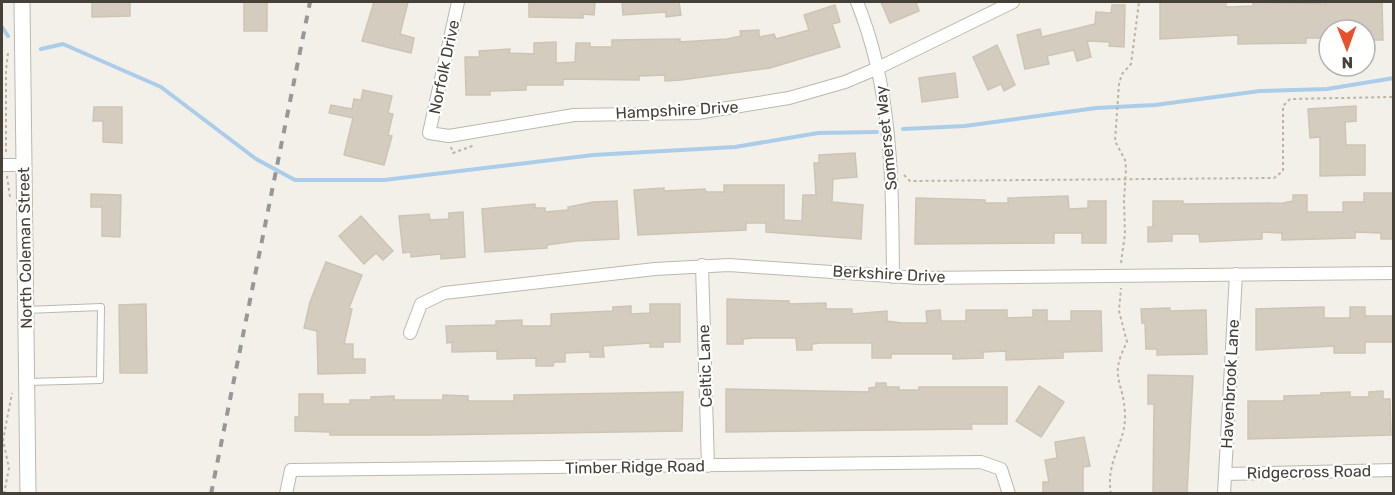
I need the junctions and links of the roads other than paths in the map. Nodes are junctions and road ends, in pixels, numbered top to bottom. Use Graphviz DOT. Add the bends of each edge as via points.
graph roads {
  1 [pos="22,2"];
  2 [pos="458,2"];
  3 [pos="857,2"];
  4 [pos="1013,2"];
  5 [pos="878,68"];
  6 [pos="429,133"];
  7 [pos="4,165"];
  8 [pos="23,165"];
  9 [pos="702,265"];
  10 [pos="1394,273"];
  11 [pos="1236,274"];
  12 [pos="893,278"];
  13 [pos="26,309"];
  14 [pos="410,333"];
  15 [pos="20,383"];
  16 [pos="708,466"];
  17 [pos="1394,470"];
  18 [pos="1225,474"];
  19 [pos="28,494"];
  20 [pos="286,494"];
  21 [pos="1009,494"];
  22 [pos="1224,494"];
  1 -- 8 [label="street, North Coleman Street"];
  2 -- 6 [label="street, Norfolk Drive"];
  3 -- 5 [label="street, Somerset Way"];
  4 -- 5 [label="street, Hampshire Drive"];
  5 -- 6 [label="street, Hampshire Drive" via="819,90 728,110 574,116 448,136"];
  5 -- 12 [label="street, Somerset Way" via="892,166"];
  7 -- 8 [label="street"];
  8 -- 13 [label="street, North Coleman Street"];
  9 -- 12 [label="street, Berkshire Drive" via="782,267"];
  9 -- 14 [label="street, Berkshire Drive" via="444,293 421,304"];
  9 -- 16 [label="street, Celtic Lane"];
  10 -- 11 [label="street, Berkshire Drive"];
  11 -- 12 [label="street, Berkshire Drive"];
  11 -- 18 [label="street, Havenbrook Lane"];
  13 -- 15 [label="street, North Coleman Street"];
  13 -- 15 [label="lane" via="101,307 100,380"];
  15 -- 19 [label="street, North Coleman Street"];
  16 -- 20 [label="street, Timber Ridge Road" via="291,470"];
  16 -- 21 [label="street, Timber Ridge Road" via="981,462 1001,469"];
  17 -- 18 [label="street, Ridgecross Road"];
  18 -- 22 [label="street, Havenbrook Lane"];
}
